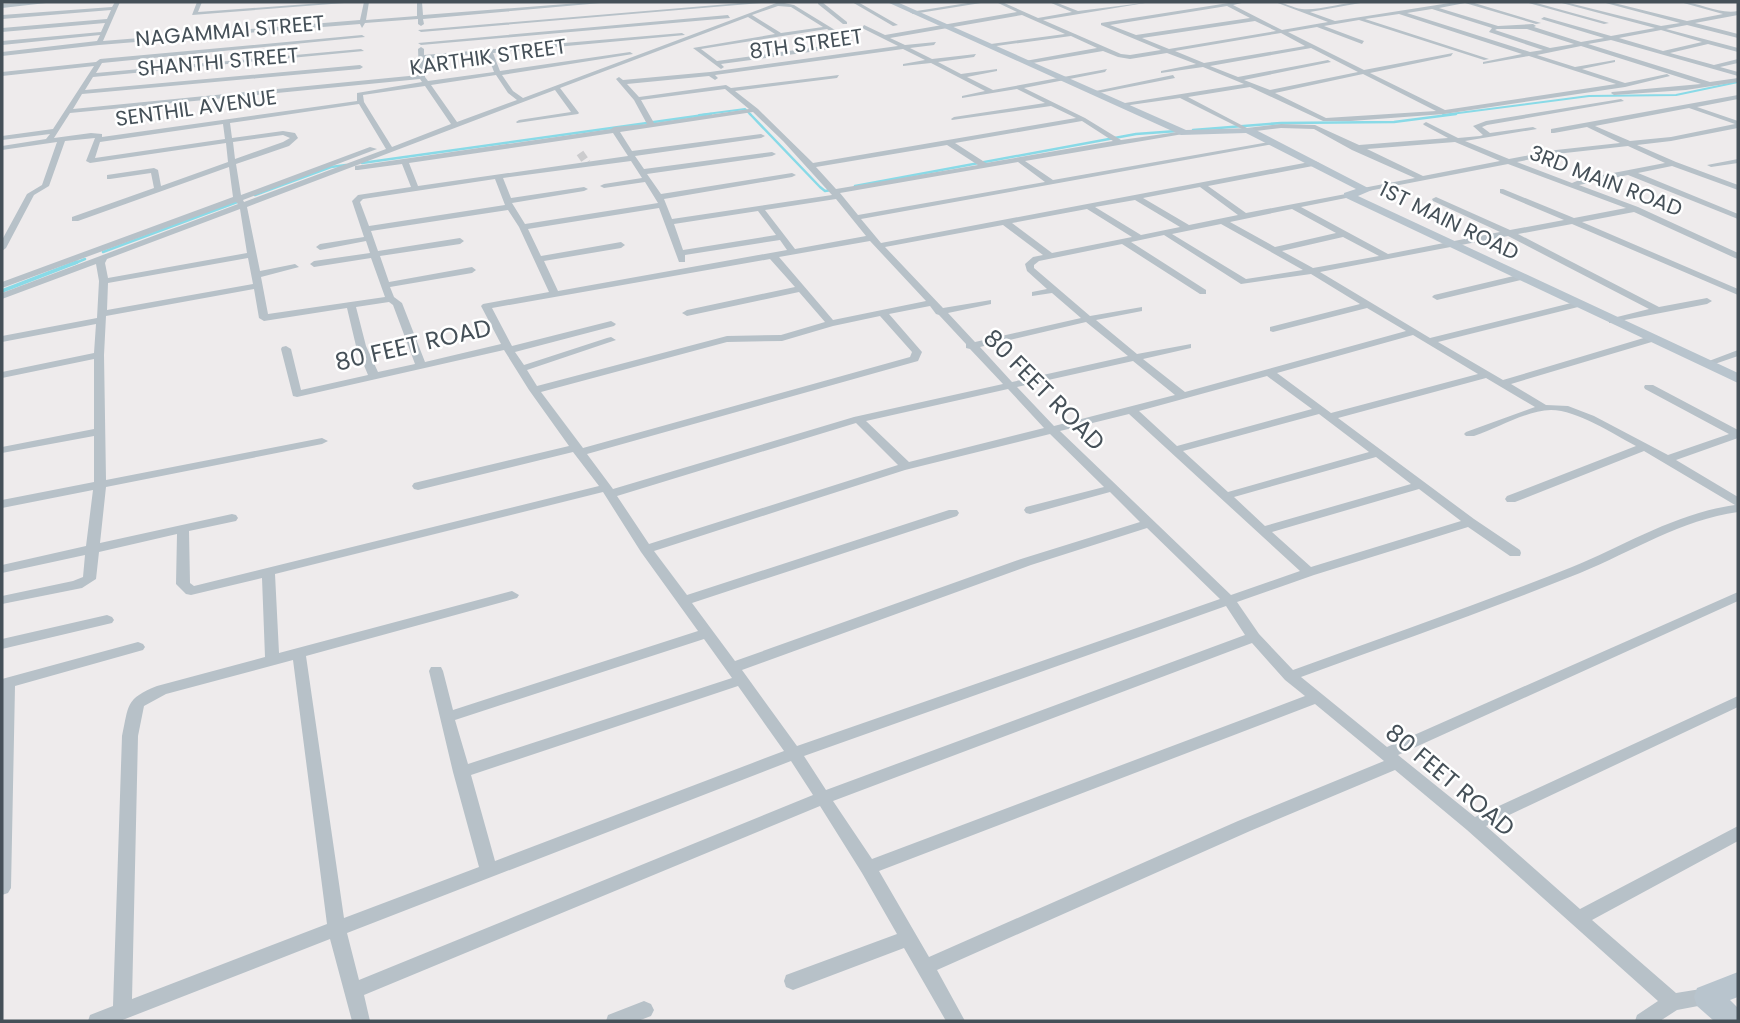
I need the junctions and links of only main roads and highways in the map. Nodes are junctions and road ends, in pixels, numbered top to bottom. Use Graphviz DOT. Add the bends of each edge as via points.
graph roads {
  1 [pos="891,2"];
  2 [pos="1738,379"];
  3 [pos="1738,984"];
  4 [pos="1733,1021"];
  1 -- 2 [label="main road, 1ST MAIN ROAD" via="1182,131 1243,127 1366,190 1348,195"];
  3 -- 4 [label="main road" via="1707,997"];
}
